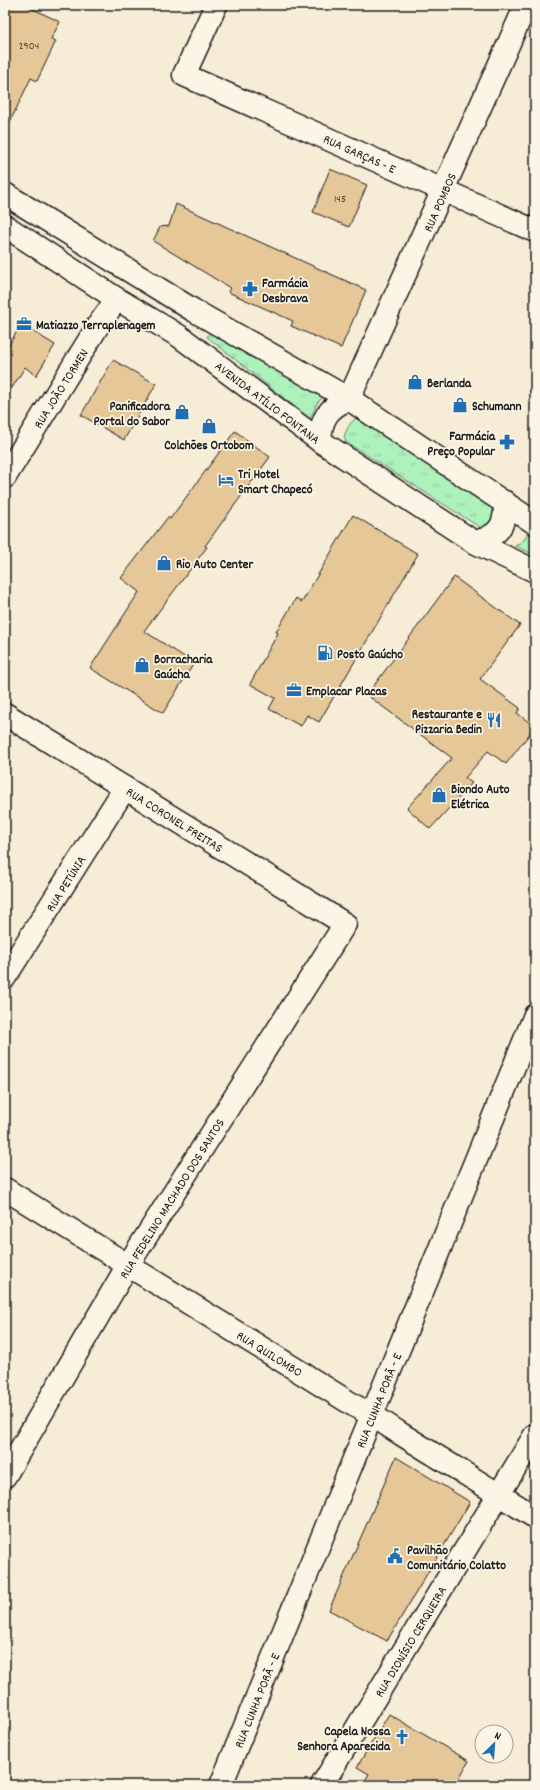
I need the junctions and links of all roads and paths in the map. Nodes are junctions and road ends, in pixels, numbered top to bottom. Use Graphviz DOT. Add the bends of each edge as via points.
graph roads {
  1 [pos="216,5"];
  2 [pos="526,5"];
  3 [pos="444,190"];
  4 [pos="5,194"];
  5 [pos="5,226"];
  6 [pos="535,230"];
  7 [pos="117,299"];
  8 [pos="349,399"];
  9 [pos="320,441"];
  10 [pos="5,477"];
  11 [pos="505,502"];
  12 [pos="535,523"];
  13 [pos="474,542"];
  14 [pos="535,571"];
  15 [pos="5,714"];
  16 [pos="125,788"];
  17 [pos="345,924"];
  18 [pos="5,977"];
  19 [pos="533,1027"];
  20 [pos="5,1189"];
  21 [pos="128,1265"];
  22 [pos="372,1414"];
  23 [pos="535,1435"];
  24 [pos="8,1467"];
  25 [pos="499,1494"];
  26 [pos="535,1517"];
  27 [pos="221,1785"];
  28 [pos="322,1785"];
  1 -- 3 [label="street, RUA GARÇAS - E" via="184,75"];
  2 -- 3 [label="street, RUA POMBOS"];
  3 -- 6 [label="street, RUA GARÇAS - E"];
  3 -- 8 [label="street, RUA POMBOS"];
  4 -- 8 [label="street" via="193,310"];
  5 -- 7 [label="street, AVENIDA ATÍLIO FONTANA"];
  7 -- 9 [label="street, AVENIDA ATÍLIO FONTANA" via="179,336"];
  7 -- 10 [label="street, RUA JOÃO TORMEN"];
  8 -- 9 [label="street" via="336,405 326,415 321,427"];
  8 -- 11 [label="street"];
  9 -- 13 [label="street, AVENIDA ATÍLIO FONTANA"];
  11 -- 12 [label="street"];
  11 -- 13 [label="street" via="506,516 500,529 488,539"];
  13 -- 14 [label="street, AVENIDA ATÍLIO FONTANA"];
  15 -- 16 [label="street, RUA CORONEL FREITAS"];
  16 -- 17 [label="street, RUA CORONEL FREITAS"];
  16 -- 18 [label="street, RUA PETÚNIA"];
  17 -- 21 [label="street, RUA FEDELINO MACHADO DOS SANTOS"];
  19 -- 22 [label="street, RUA CUNHA PORÃ - E"];
  20 -- 21 [label="street, RUA QUILOMBO"];
  21 -- 22 [label="street, RUA QUILOMBO" via="355,1406"];
  21 -- 24 [label="street, RUA FEDELINO MACHADO DOS SANTOS"];
  22 -- 25 [label="street, RUA QUILOMBO"];
  22 -- 27 [label="street, RUA CUNHA PORÃ - E"];
  23 -- 25 [label="street, RUA DIONÍSIO CERQUEIRA"];
  25 -- 26 [label="street, RUA QUILOMBO"];
  25 -- 28 [label="street, RUA DIONÍSIO CERQUEIRA"];
}
